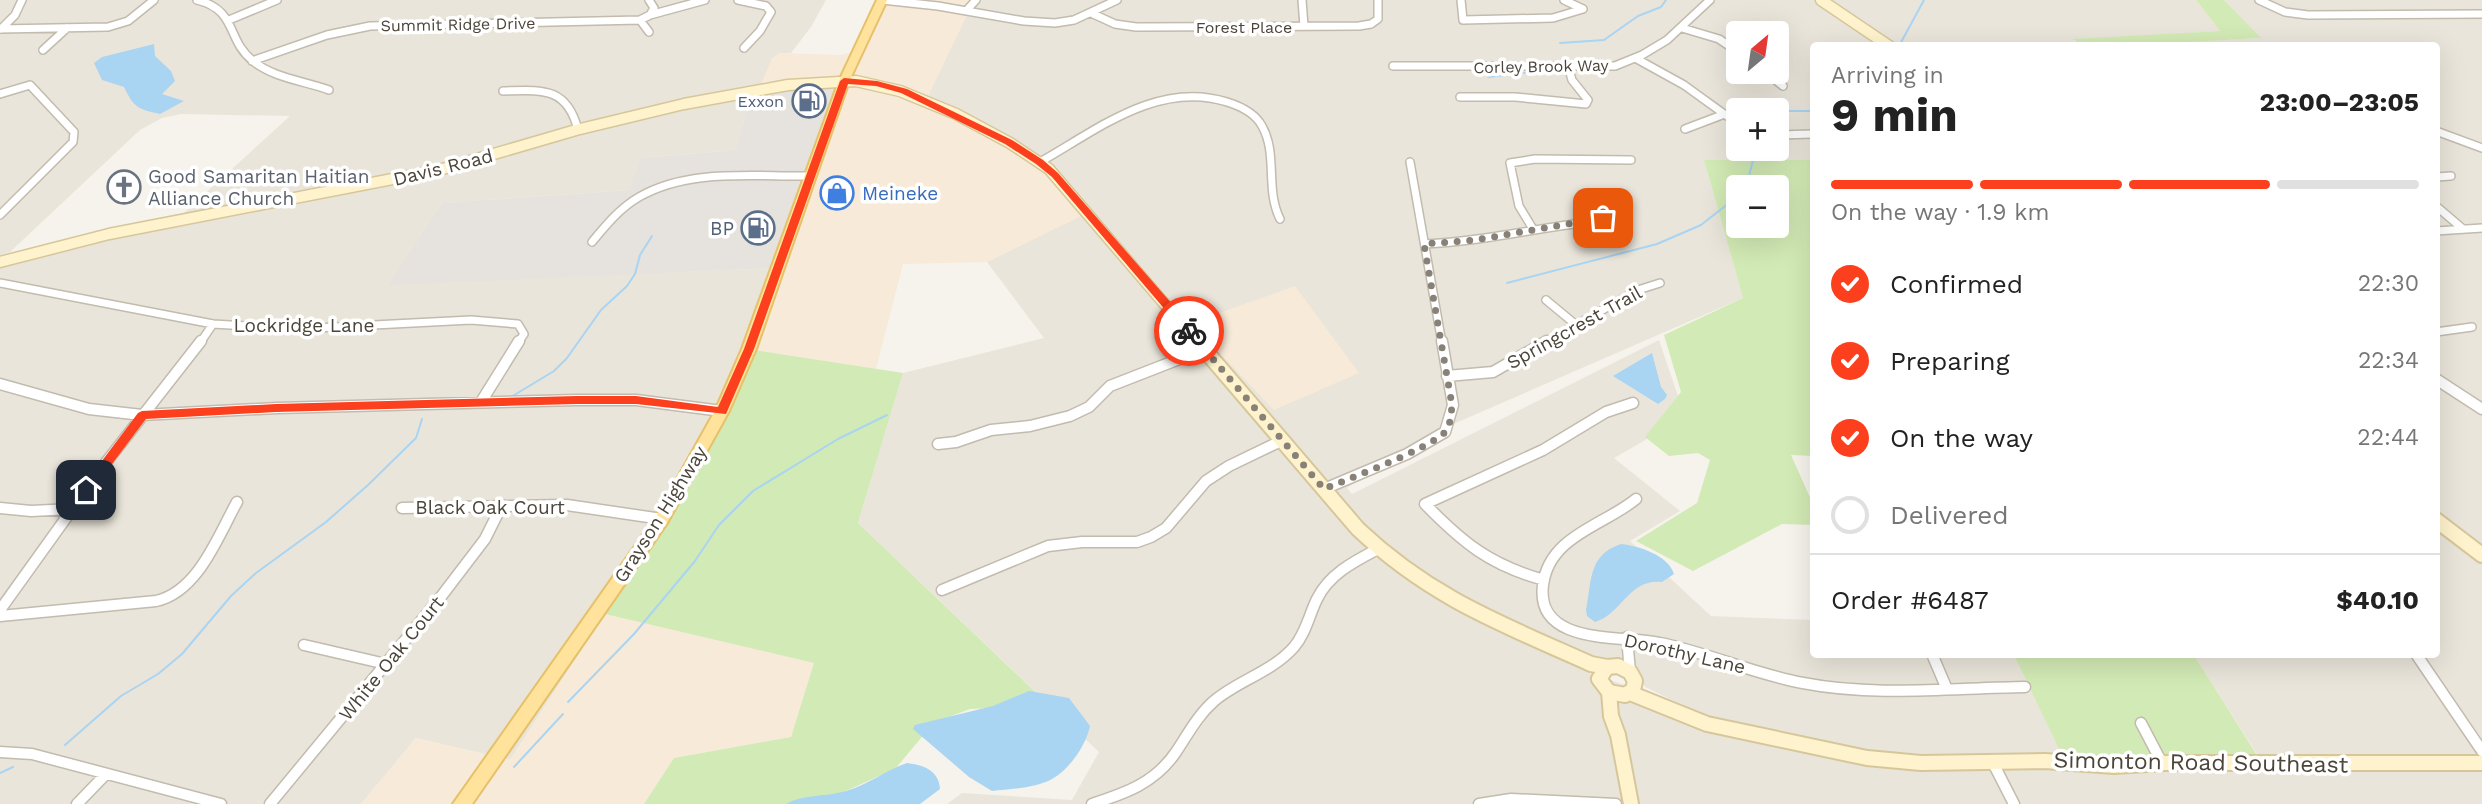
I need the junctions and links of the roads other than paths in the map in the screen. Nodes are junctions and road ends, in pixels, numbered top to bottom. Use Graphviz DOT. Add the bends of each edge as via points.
graph roads {
  1 [pos="22,0"];
  2 [pos="154,0"];
  3 [pos="162,0"];
  4 [pos="197,0"];
  5 [pos="277,0"];
  6 [pos="649,0"];
  7 [pos="705,0"];
  8 [pos="738,0"];
  9 [pos="882,0"];
  10 [pos="966,0"];
  11 [pos="976,0"];
  12 [pos="1117,0"];
  13 [pos="1303,0"];
  14 [pos="1378,0"];
  15 [pos="1461,0"];
  16 [pos="1564,0"];
  17 [pos="1710,0"];
  18 [pos="1821,0"];
  19 [pos="2259,0"];
  20 [pos="957,9"];
  21 [pos="966,11"];
  22 [pos="1091,13"];
  23 [pos="2482,14"];
  24 [pos="650,15"];
  25 [pos="229,20"];
  26 [pos="640,20"];
  27 [pos="1304,26"];
  28 [pos="66,28"];
  29 [pos="1682,28"];
  30 [pos="0,29"];
  31 [pos="649,32"];
  32 [pos="1883,42"];
  33 [pos="1726,43"];
  34 [pos="744,48"];
  35 [pos="43,50"];
  36 [pos="1637,59"];
  37 [pos="252,61"];
  38 [pos="1393,66"];
  39 [pos="1568,66"];
  40 [pos="844,81"];
  41 [pos="1780,84"];
  42 [pos="1783,86"];
  43 [pos="329,90"];
  44 [pos="503,91"];
  45 [pos="0,94"];
  46 [pos="1460,97"];
  47 [pos="1722,115"];
  48 [pos="1726,117"];
  49 [pos="1685,129"];
  50 [pos="578,130"];
  51 [pos="2440,132"];
  52 [pos="1810,134"];
  53 [pos="1789,135"];
  54 [pos="2482,148"];
  55 [pos="1631,160"];
  56 [pos="1040,162"];
  57 [pos="1410,162"];
  58 [pos="808,176"];
  59 [pos="2451,176"];
  60 [pos="2440,177"];
  61 [pos="2440,209"];
  62 [pos="0,215"];
  63 [pos="1628,218"];
  64 [pos="1280,219"];
  65 [pos="2482,228"];
  66 [pos="1533,229"];
  67 [pos="2463,229"];
  68 [pos="2440,231"];
  69 [pos="592,242"];
  70 [pos="1424,244"];
  71 [pos="0,262"];
  72 [pos="0,283"];
  73 [pos="1660,284"];
  74 [pos="1546,300"];
  75 [pos="213,324"];
  76 [pos="1575,324"];
  77 [pos="2472,327"];
  78 [pos="2440,331"];
  79 [pos="1205,349"];
  80 [pos="1447,376"];
  81 [pos="2440,382"];
  82 [pos="0,384"];
  83 [pos="481,402"];
  84 [pos="1633,403"];
  85 [pos="2482,409"];
  86 [pos="722,411"];
  87 [pos="142,415"];
  88 [pos="1283,440"];
  89 [pos="938,444"];
  90 [pos="1324,489"];
  91 [pos="1636,499"];
  92 [pos="237,502"];
  93 [pos="502,505"];
  94 [pos="0,508"];
  95 [pos="402,508"];
  96 [pos="72,509"];
  97 [pos="662,519"];
  98 [pos="2440,523"];
  99 [pos="1378,549"];
  100 [pos="2482,555"];
  101 [pos="1544,580"];
  102 [pos="942,590"];
  103 [pos="0,610"];
  104 [pos="0,616"];
  105 [pos="1511,630"];
  106 [pos="1627,637"];
  107 [pos="304,645"];
  108 [pos="1626,651"];
  109 [pos="1934,658"];
  110 [pos="2419,658"];
  111 [pos="386,664"];
  112 [pos="1607,676"];
  113 [pos="1630,686"];
  114 [pos="2025,687"];
  115 [pos="1946,688"];
  116 [pos="2141,723"];
  117 [pos="1618,735"];
  118 [pos="2482,751"];
  119 [pos="0,752"];
  120 [pos="1993,763"];
  121 [pos="2482,763"];
  122 [pos="2162,764"];
  123 [pos="106,774"];
  124 [pos="77,804"];
  125 [pos="221,804"];
  126 [pos="270,804"];
  127 [pos="462,804"];
  128 [pos="1092,804"];
  129 [pos="1479,804"];
  130 [pos="1616,804"];
  131 [pos="1631,804"];
  132 [pos="2014,804"];
  1 -- 30 [label="street"];
  2 -- 3 [label="street"];
  2 -- 28 [label="street" via="108,27"];
  4 -- 25 [label="street" via="217,5"];
  5 -- 25 [label="street"];
  6 -- 24 [label="street" via="654,8"];
  7 -- 24 [label="street, Summit Ridge Drive"];
  8 -- 34 [label="street" via="766,6 771,12"];
  9 -- 20 [label="street"];
  9 -- 40 [label="main road, Grayson Highway"];
  10 -- 20 [label="street"];
  11 -- 21 [label="street"];
  12 -- 22 [label="street"];
  13 -- 27 [label="street"];
  14 -- 27 [label="street, Forest Place" via="1378,19 1371,24"];
  15 -- 16 [label="street" via="1463,20 1553,18 1583,9"];
  17 -- 29 [label="street, Corley Brook Way"];
  18 -- 32 [label="street"];
  19 -- 23 [label="street" via="2308,16"];
  20 -- 21 [label="street"];
  21 -- 22 [label="street" via="1055,23"];
  22 -- 27 [label="street, Forest Place" via="1136,27"];
  24 -- 26 [label="street, Summit Ridge Drive"];
  25 -- 37 [label="street"];
  26 -- 31 [label="street"];
  26 -- 37 [label="street, Summit Ridge Drive" via="370,26 327,34"];
  28 -- 30 [label="street"];
  28 -- 35 [label="street"];
  29 -- 33 [label="street"];
  29 -- 36 [label="street, Corley Brook Way"];
  36 -- 39 [label="street, Corley Brook Way" via="1615,66"];
  36 -- 47 [label="street" via="1684,85"];
  37 -- 43 [label="street"];
  38 -- 39 [label="street, Corley Brook Way"];
  39 -- 46 [label="street" via="1569,77 1584,92 1586,103"];
  40 -- 50 [label="street, Davis Road" via="758,89"];
  40 -- 56 [label="street, Davis Road" via="904,91"];
  40 -- 58 [label="main road, Grayson Highway"];
  41 -- 42 [label="street"];
  44 -- 50 [label="street" via="556,95 571,108"];
  45 -- 62 [label="street" via="30,85 74,132 67,149"];
  47 -- 48 [label="street"];
  47 -- 49 [label="street"];
  50 -- 71 [label="street, Davis Road" via="438,170 110,232"];
  51 -- 54 [label="street"];
  52 -- 53 [label="street"];
  55 -- 66 [label="street" via="1510,163 1519,206"];
  56 -- 64 [label="street" via="1143,105 1198,96 1228,102 1253,115 1263,127 1269,149 1271,206"];
  56 -- 79 [label="street, Davis Road"];
  57 -- 70 [label="street"];
  58 -- 69 [label="street" via="675,180 653,187 620,209"];
  58 -- 86 [label="main road, Grayson Highway" via="749,349"];
  59 -- 60 [label="street"];
  61 -- 67 [label="street"];
  63 -- 66 [label="street"];
  65 -- 67 [label="street"];
  66 -- 70 [label="street"];
  67 -- 68 [label="street"];
  70 -- 80 [label="street"];
  72 -- 75 [label="street, Lockridge Lane"];
  73 -- 76 [label="street, Springcrest Trail" via="1638,290"];
  74 -- 76 [label="street"];
  75 -- 83 [label="street, Lockridge Lane" via="296,329 471,320 518,324 524,334"];
  75 -- 87 [label="street" via="189,361"];
  76 -- 80 [label="street, Springcrest Trail" via="1493,372"];
  77 -- 78 [label="street"];
  79 -- 88 [label="street, Davis Road"];
  79 -- 89 [label="street" via="1110,386 1088,407 1070,416"];
  80 -- 90 [label="street" via="1452,405 1444,433"];
  81 -- 85 [label="street"];
  82 -- 87 [label="street" via="89,409"];
  83 -- 86 [label="street" via="636,400"];
  83 -- 87 [label="street"];
  84 -- 101 [label="street" via="1606,412 1513,465 1425,504 1474,552 1505,569"];
  86 -- 97 [label="main road, Grayson Highway"];
  87 -- 96 [label="street"];
  88 -- 90 [label="street, Davis Road"];
  88 -- 102 [label="street" via="1206,481 1166,528 1151,537 1137,542 1048,546"];
  90 -- 99 [label="street, Davis Road"];
  91 -- 101 [label="street" via="1625,510 1559,547"];
  92 -- 104 [label="street" via="199,565 172,597"];
  93 -- 95 [label="street, Black Oak Court"];
  93 -- 97 [label="street, Black Oak Court" via="567,505"];
  93 -- 111 [label="street, White Oak Court" via="485,539"];
  94 -- 96 [label="street"];
  96 -- 103 [label="street"];
  97 -- 127 [label="main road, Grayson Highway"];
  98 -- 100 [label="street"];
  99 -- 105 [label="street, Davis Road" via="1447,599"];
  99 -- 128 [label="street" via="1336,574 1319,596 1295,647 1211,703 1163,770 1134,789"];
  101 -- 106 [label="street, Dorothy Lane" via="1545,606 1562,625 1581,635"];
  105 -- 112 [label="street"];
  106 -- 108 [label="street"];
  106 -- 115 [label="street, Dorothy Lane" via="1826,687"];
  107 -- 111 [label="street"];
  108 -- 112 [label="street"];
  108 -- 113 [label="street"];
  109 -- 115 [label="street"];
  110 -- 118 [label="street"];
  111 -- 126 [label="street, White Oak Court"];
  112 -- 113 [label="street"];
  112 -- 113 [label="street"];
  112 -- 117 [label="street"];
  113 -- 117 [label="street" via="1620,702"];
  113 -- 120 [label="street, Simonton Road Southeast" via="1688,718 1867,758 1921,764"];
  114 -- 115 [label="street, Dorothy Lane"];
  116 -- 122 [label="street"];
  117 -- 131 [label="street"];
  119 -- 123 [label="street" via="32,754"];
  120 -- 122 [label="street, Simonton Road Southeast"];
  120 -- 132 [label="street"];
  121 -- 122 [label="street, Simonton Road Southeast"];
  123 -- 124 [label="street"];
  123 -- 125 [label="street"];
  129 -- 130 [label="street" via="1511,799"];
}
